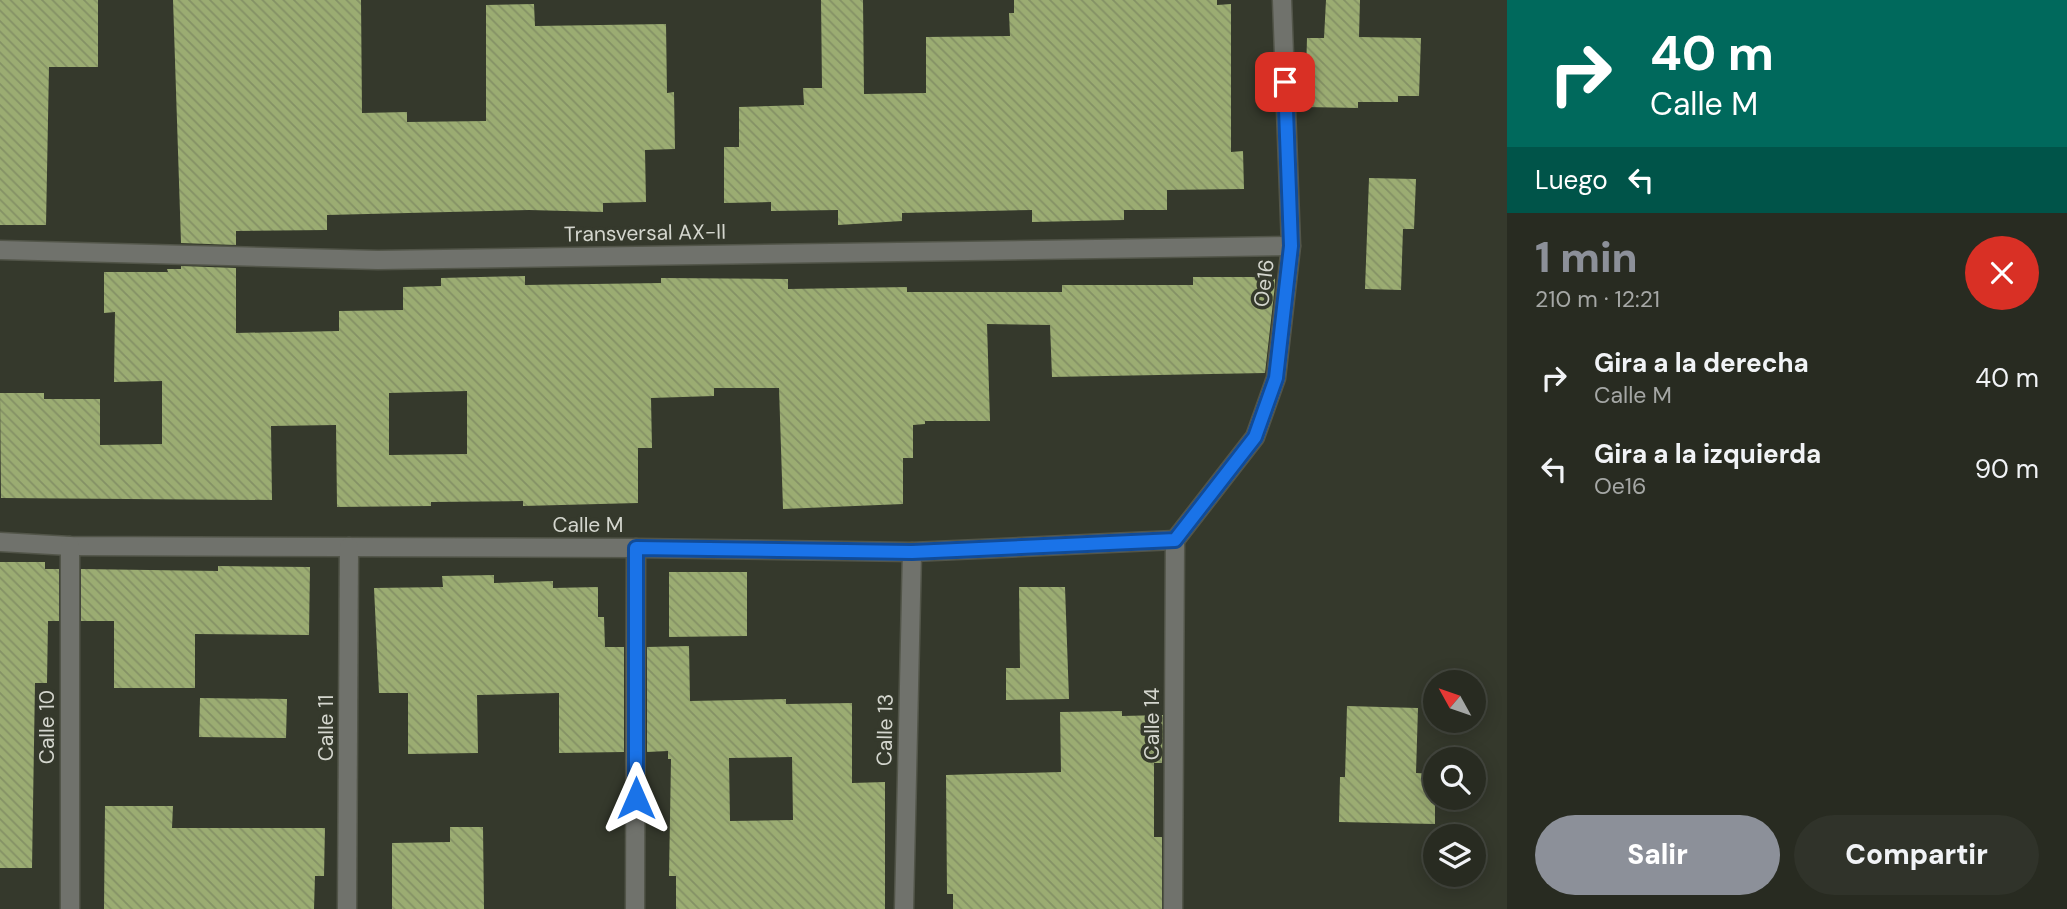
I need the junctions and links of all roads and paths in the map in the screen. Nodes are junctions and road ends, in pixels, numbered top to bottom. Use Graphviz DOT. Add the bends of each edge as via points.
graph roads {
  1 [pos="1282,0"];
  2 [pos="1291,246"];
  3 [pos="0,250"];
  4 [pos="1175,540"];
  5 [pos="0,542"];
  6 [pos="70,546"];
  7 [pos="349,547"];
  8 [pos="636,548"];
  9 [pos="912,552"];
  10 [pos="70,909"];
  11 [pos="347,909"];
  12 [pos="635,909"];
  13 [pos="904,909"];
  14 [pos="1173,909"];
  1 -- 2 [label="street, Oe16"];
  2 -- 3 [label="street, Transversal AX-II" via="378,260"];
  2 -- 4 [label="street, Oe16" via="1276,378 1255,437"];
  4 -- 9 [label="street, Calle M"];
  4 -- 14 [label="street, Calle 14"];
  5 -- 6 [label="street, Calle M"];
  6 -- 7 [label="street, Calle M"];
  6 -- 10 [label="street, Calle 10"];
  7 -- 8 [label="street, Calle M"];
  7 -- 11 [label="street, Calle 11"];
  8 -- 9 [label="street, Calle M"];
  8 -- 12 [label="street"];
  9 -- 13 [label="street, Calle 13"];
}
